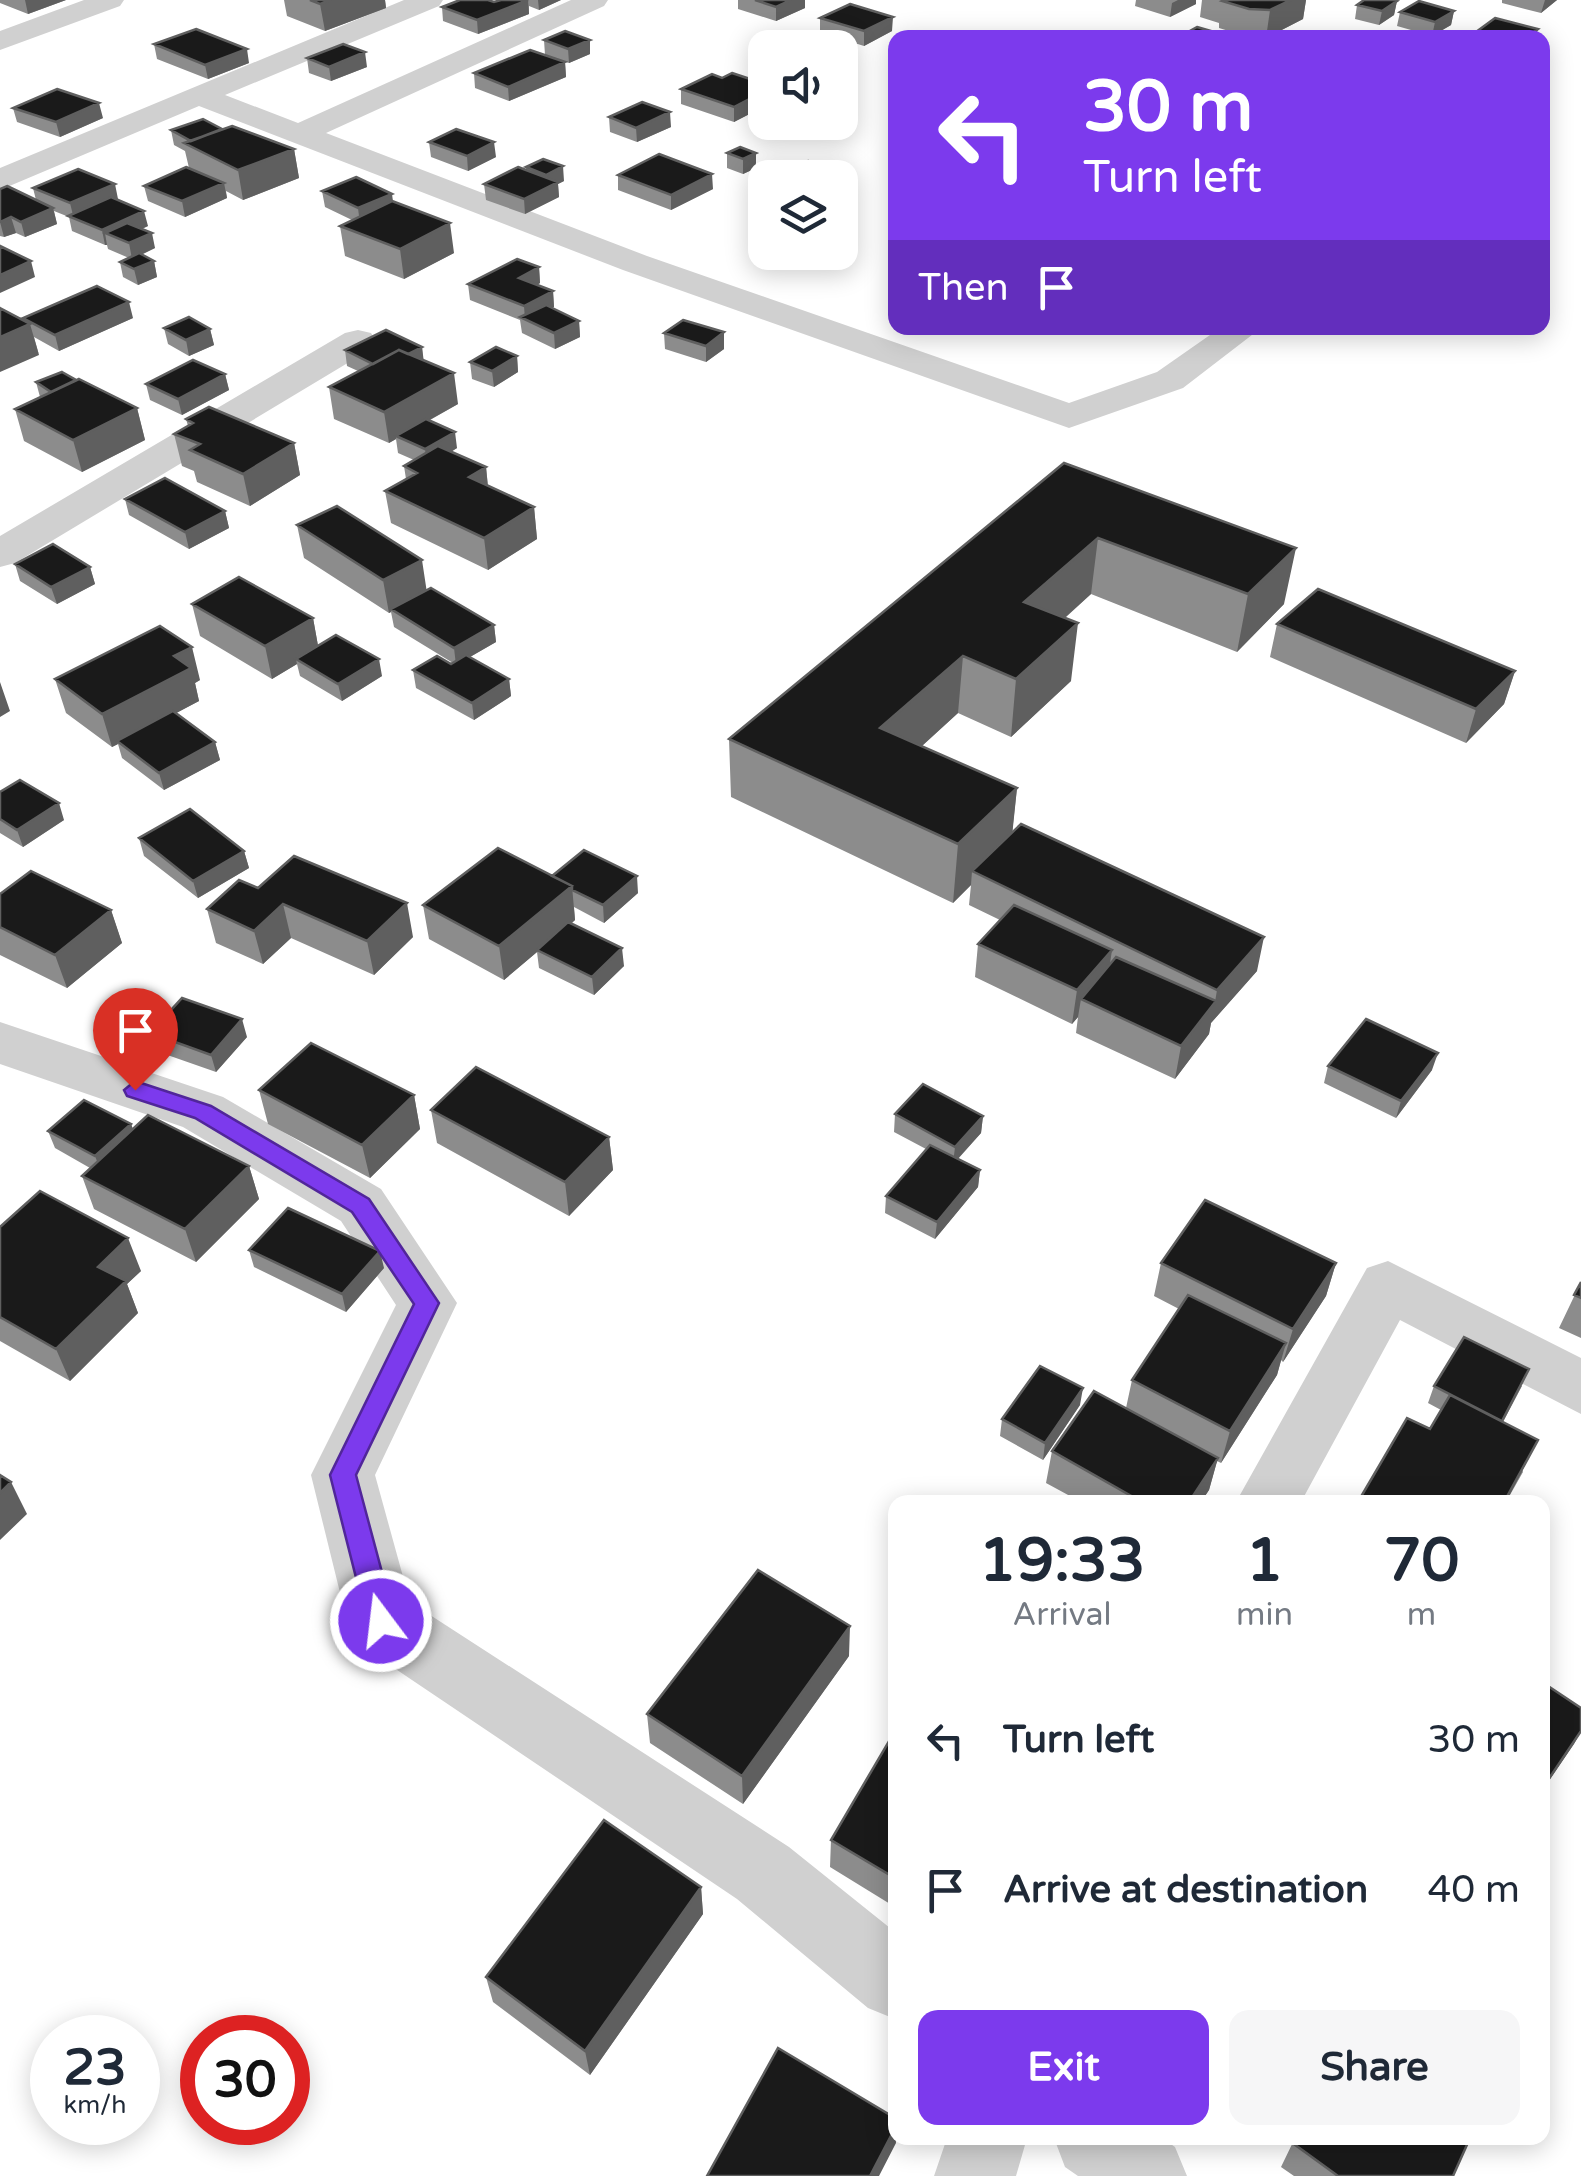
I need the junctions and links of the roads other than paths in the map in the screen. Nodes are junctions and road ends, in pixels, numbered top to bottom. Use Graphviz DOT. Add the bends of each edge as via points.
graph roads {
  1 [pos="110,0"];
  2 [pos="429,0"];
  3 [pos="594,0"];
  4 [pos="0,40"];
  5 [pos="198,95"];
  6 [pos="297,135"];
  7 [pos="0,180"];
  8 [pos="1233,335"];
  9 [pos="358,342"];
  10 [pos="0,554"];
  11 [pos="0,1041"];
  12 [pos="1581,1388"];
  13 [pos="1272,1495"];
  14 [pos="888,1975"];
  15 [pos="984,2145"];
  16 [pos="1104,2145"];
  17 [pos="975,2176"];
  18 [pos="1146,2176"];
  1 -- 4 [label="street"];
  2 -- 5 [label="street"];
  3 -- 6 [label="street"];
  5 -- 6 [label="street"];
  5 -- 7 [label="street"];
  6 -- 8 [label="street" via="1069,416 1170,380"];
  9 -- 10 [label="street"];
  11 -- 14 [label="street" via="203,1112 361,1205 426,1303 343,1475 381,1621 763,1874"];
  12 -- 13 [label="street" via="1388,1285"];
  15 -- 17 [label="street"];
  16 -- 18 [label="street"];
}
